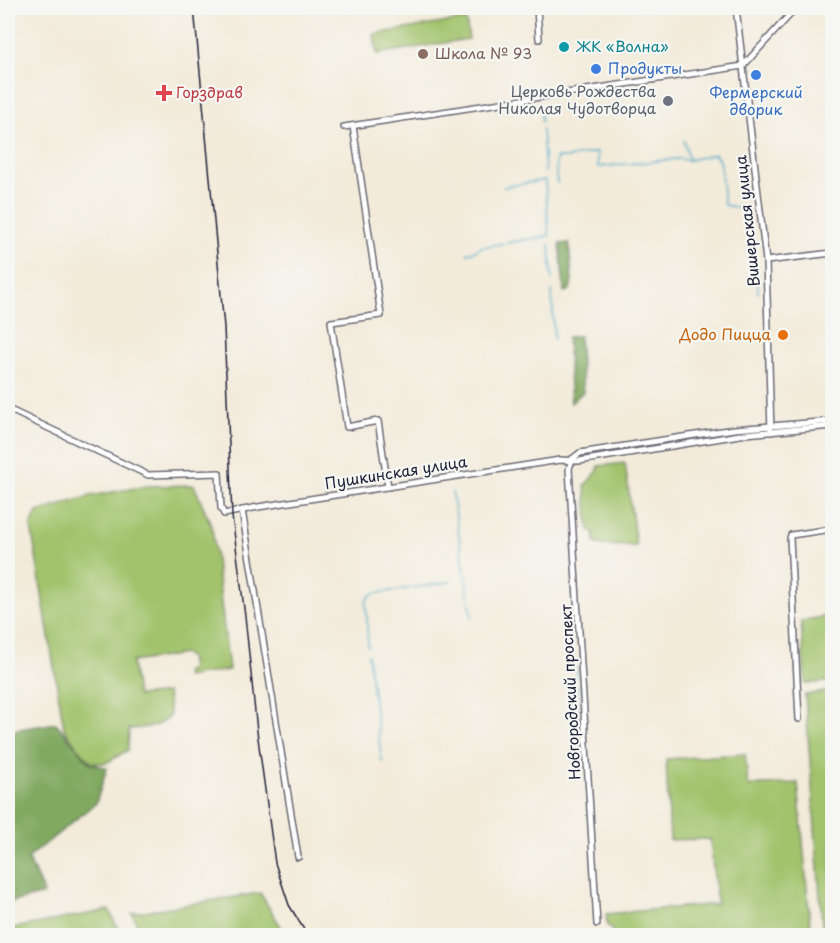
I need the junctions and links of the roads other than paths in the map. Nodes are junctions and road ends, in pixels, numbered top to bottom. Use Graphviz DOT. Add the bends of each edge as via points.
graph roads {
  1 [pos="537,8"];
  2 [pos="736,8"];
  3 [pos="796,8"];
  4 [pos="539,39"];
  5 [pos="743,66"];
  6 [pos="353,126"];
  7 [pos="344,127"];
  8 [pos="832,253"];
  9 [pos="766,261"];
  10 [pos="8,409"];
  11 [pos="832,421"];
  12 [pos="832,426"];
  13 [pos="771,429"];
  14 [pos="572,459"];
  15 [pos="388,487"];
  16 [pos="242,510"];
  17 [pos="832,529"];
  18 [pos="799,719"];
  19 [pos="298,857"];
  20 [pos="597,924"];
  1 -- 4 [label="street"];
  2 -- 5 [label="street, Вишерская улица"];
  3 -- 5 [label="street"];
  5 -- 6 [label="street"];
  5 -- 9 [label="street, Вишерская улица"];
  6 -- 7 [label="street"];
  6 -- 15 [label="street" via="381,315 331,322 347,426 378,421"];
  8 -- 9 [label="street"];
  9 -- 13 [label="street, Вишерская улица"];
  10 -- 16 [label="street, Пушкинская улица" via="148,475 219,473 224,514"];
  11 -- 13 [label="street, Пушкинская улица"];
  12 -- 13 [label="street, Пушкинская улица"];
  13 -- 14 [label="street, Пушкинская улица" via="579,461"];
  14 -- 15 [label="street, Пушкинская улица"];
  14 -- 20 [label="street, Новгородский проспект" via="569,470"];
  15 -- 16 [label="street, Пушкинская улица"];
  16 -- 19 [label="street"];
  17 -- 18 [label="street" via="790,538"];
}
